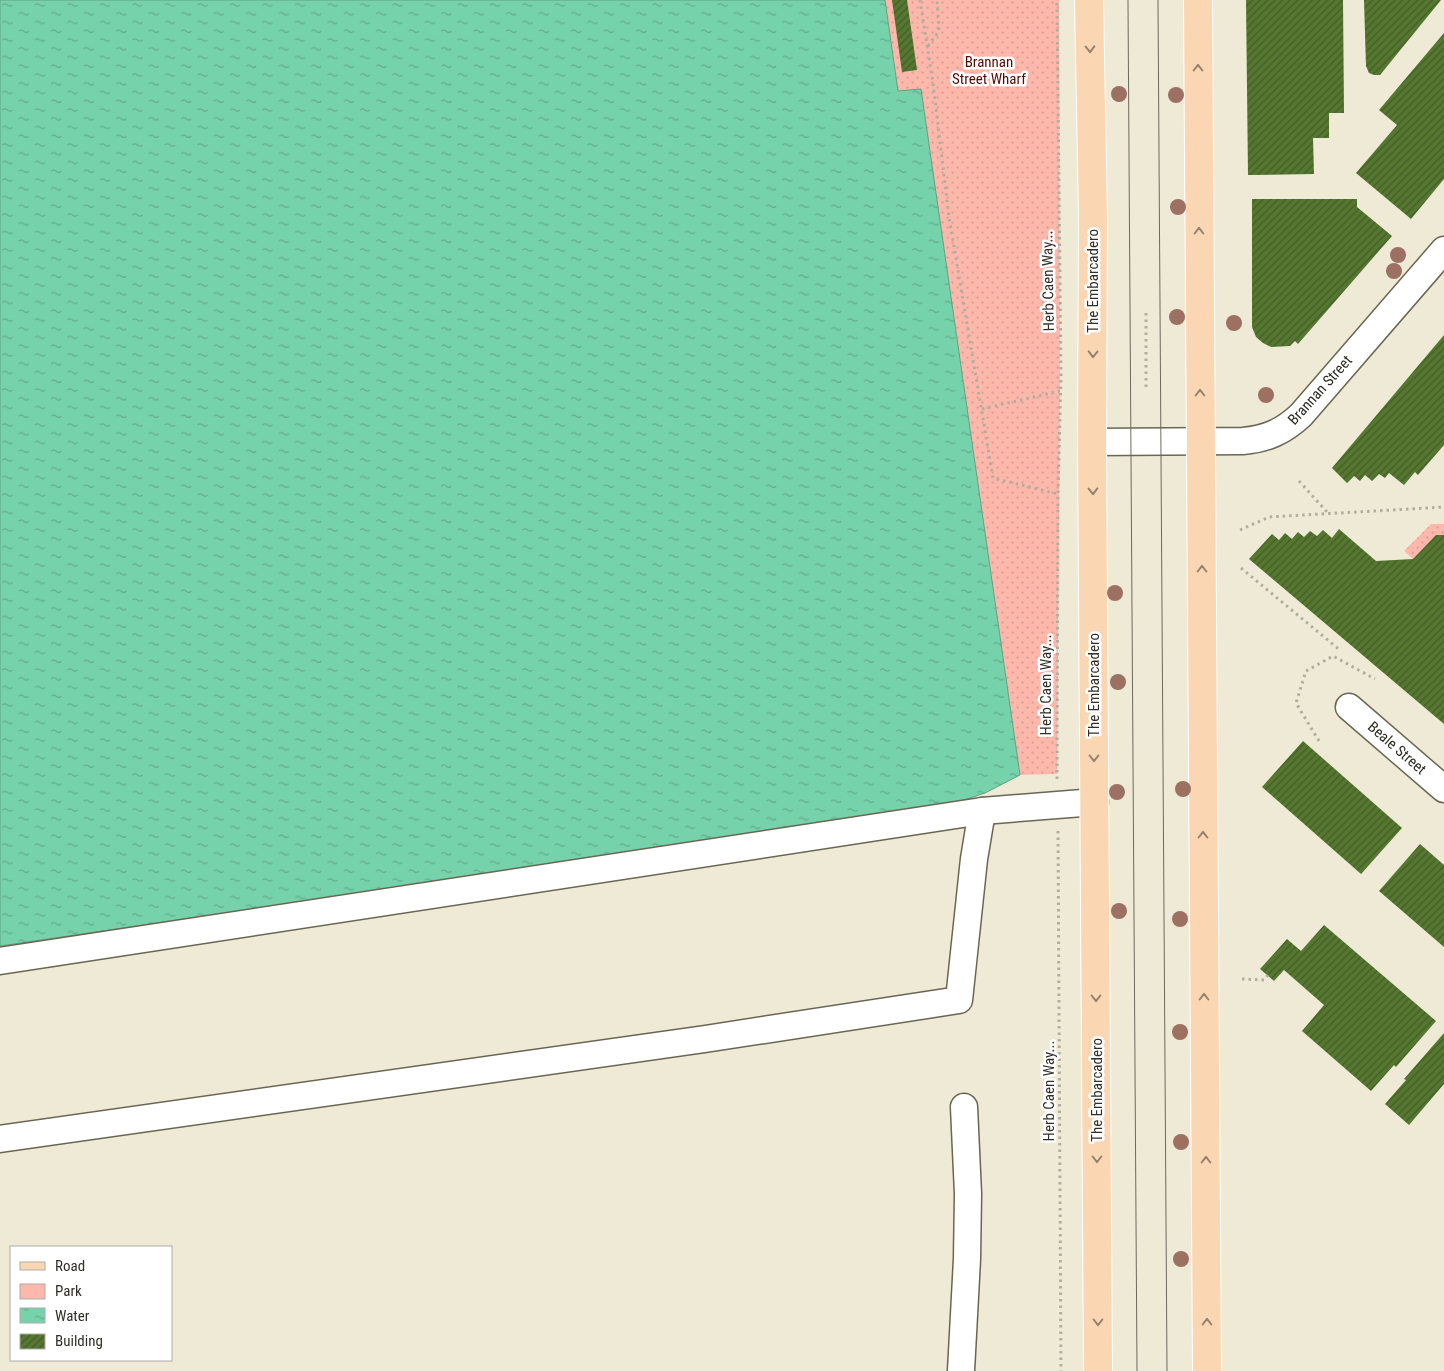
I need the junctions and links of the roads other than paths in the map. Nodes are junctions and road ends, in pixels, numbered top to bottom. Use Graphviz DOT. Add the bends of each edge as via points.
graph roads {
  1 [pos="1090,0"];
  2 [pos="1198,0"];
  3 [pos="1444,250"];
  4 [pos="1092,442"];
  5 [pos="1200,442"];
  6 [pos="1349,707"];
  7 [pos="1444,789"];
  8 [pos="1095,802"];
  9 [pos="982,811"];
  10 [pos="0,961"];
  11 [pos="964,1107"];
  12 [pos="0,1139"];
  13 [pos="961,1371"];
  14 [pos="1098,1371"];
  15 [pos="1207,1371"];
  1 -- 4 [label="main road, The Embarcadero, one-way"];
  5 -- 2 [label="main road, one-way"];
  3 -- 5 [label="street, Brannan Street" via="1290,426 1261,439"];
  4 -- 5 [label="street, Brannan Street"];
  4 -- 8 [label="main road, The Embarcadero, one-way"];
  15 -- 5 [label="main road, one-way"];
  6 -- 7 [label="street, Beale Street"];
  8 -- 9 [label="street"];
  8 -- 14 [label="main road, The Embarcadero, one-way"];
  9 -- 10 [label="street"];
  9 -- 12 [label="street" via="959,1000"];
  11 -- 13 [label="street" via="968,1194"];
}
